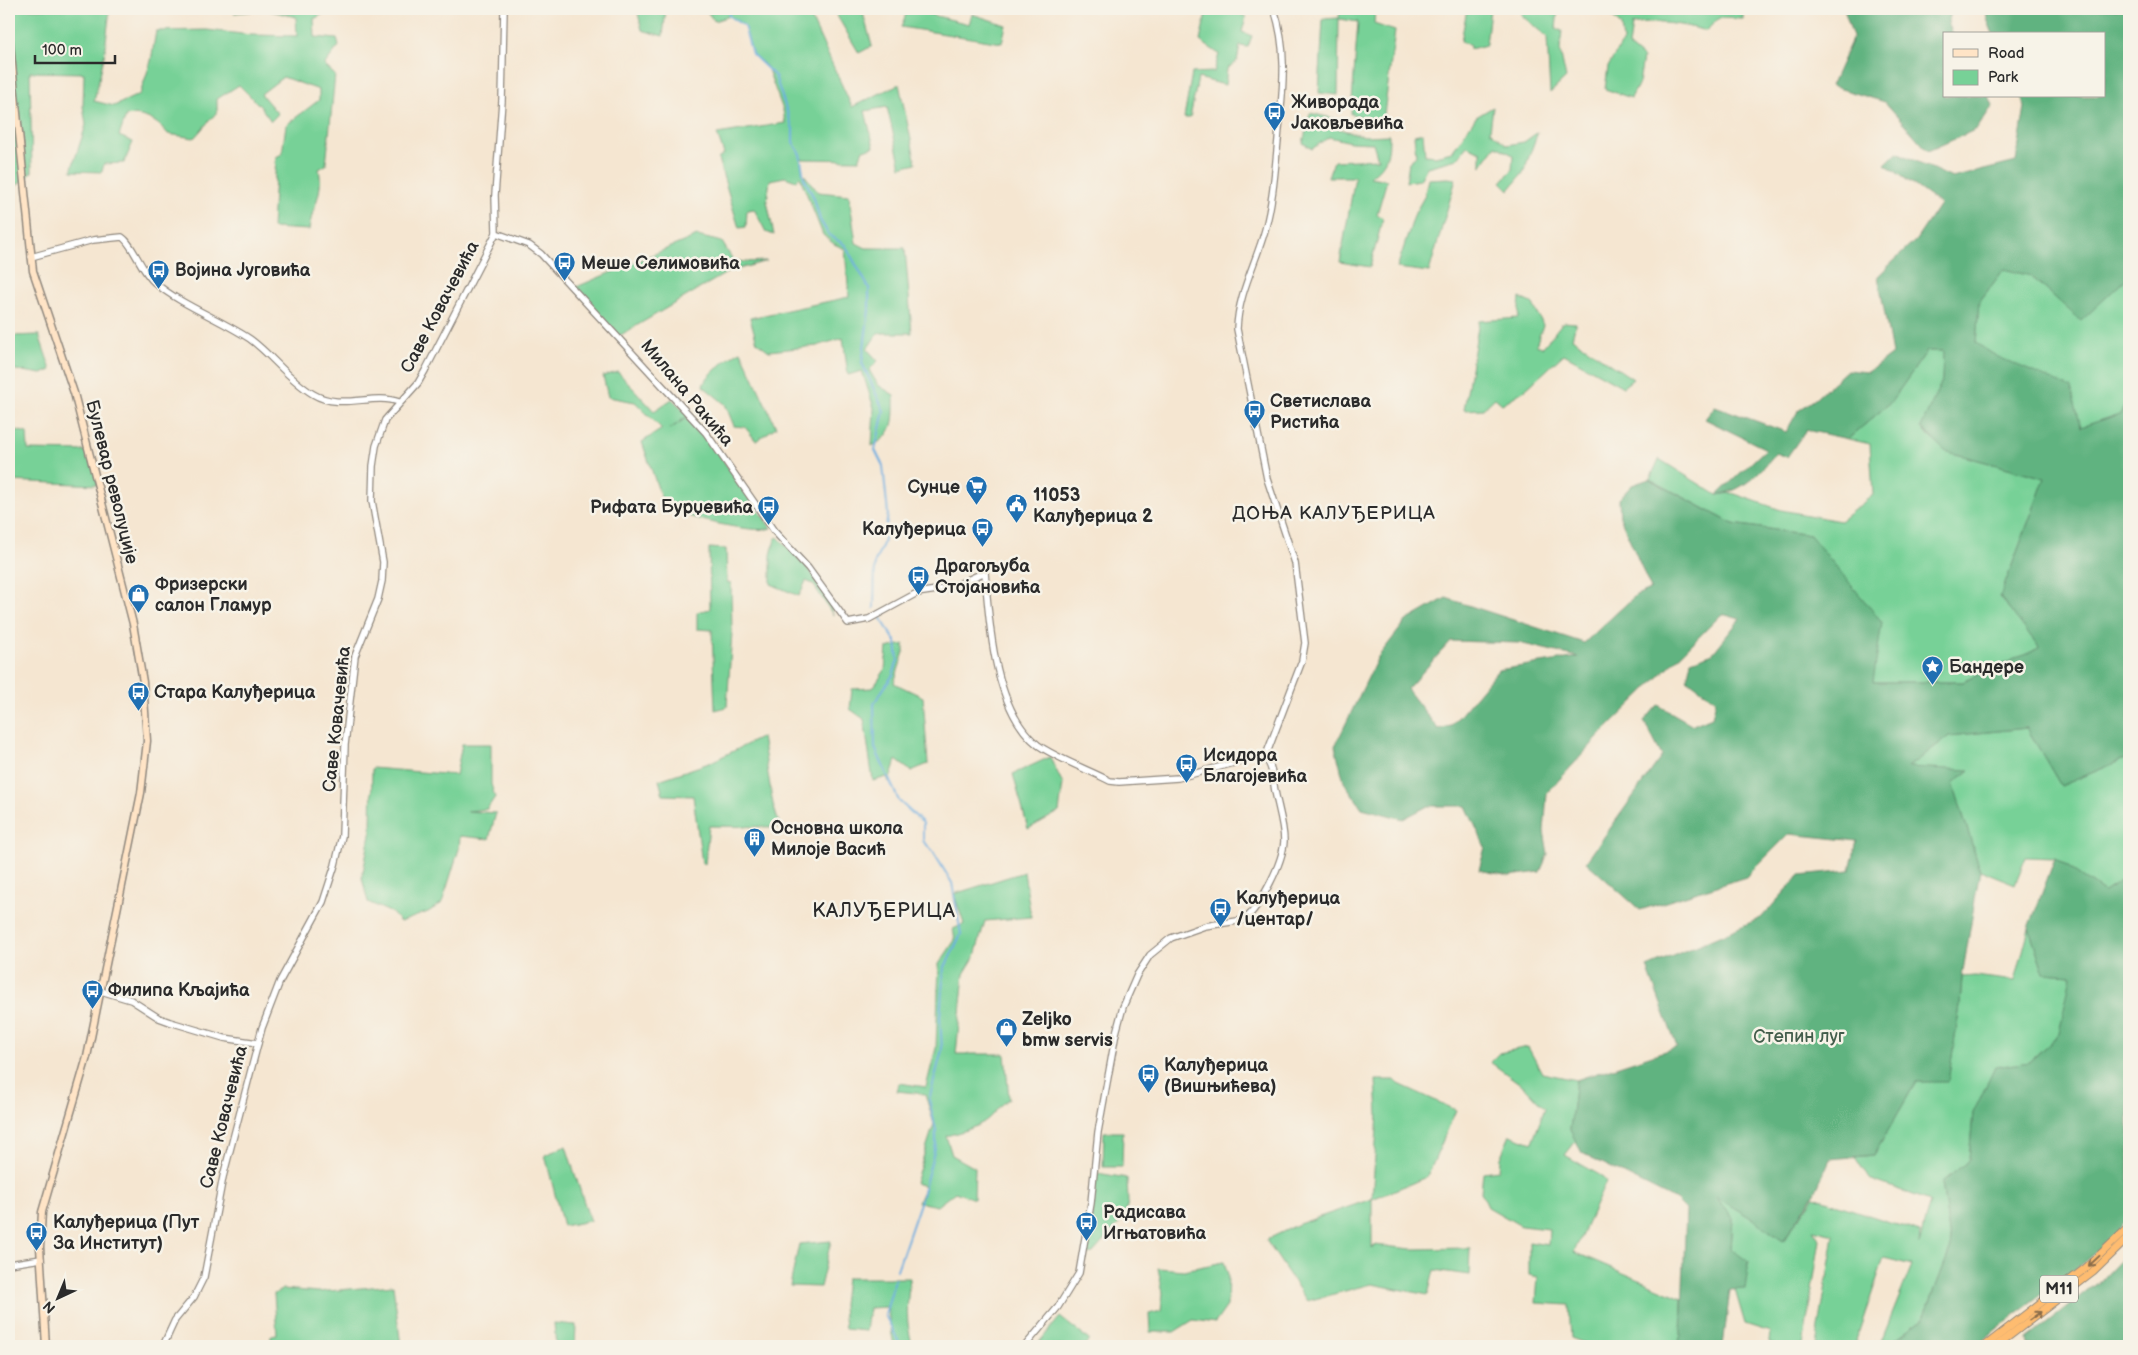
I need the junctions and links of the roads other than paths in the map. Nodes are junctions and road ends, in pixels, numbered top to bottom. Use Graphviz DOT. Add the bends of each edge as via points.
graph roads {
  1 [pos="504,9"];
  2 [pos="1274,9"];
  3 [pos="9,34"];
  4 [pos="496,233"];
  5 [pos="31,257"];
  6 [pos="399,402"];
  7 [pos="1265,758"];
  8 [pos="101,991"];
  9 [pos="258,1043"];
  10 [pos="2129,1227"];
  11 [pos="2129,1238"];
  12 [pos="40,1259"];
  13 [pos="9,1264"];
  14 [pos="46,1346"];
  15 [pos="163,1346"];
  16 [pos="1025,1346"];
  17 [pos="1985,1346"];
  18 [pos="1996,1346"];
  1 -- 4 [label="street, Саве Ковачевића"];
  2 -- 7 [label="street" via="1281,28 1284,52 1276,168 1265,229 1239,307 1237,329 1267,479 1295,563 1305,643 1302,661"];
  3 -- 5 [label="main road, Булевар револуције"];
  4 -- 6 [label="street, Саве Ковачевића" via="418,383"];
  4 -- 7 [label="street, Милана Ракића" via="529,245 541,254 674,397 706,433 774,531 808,568 848,623 869,619 917,593 950,588 985,572 1002,685 1018,722 1043,748 1110,781 1119,782 1178,778 1256,756"];
  5 -- 6 [label="street" via="93,240 122,237 141,268 156,284 249,339 311,393 340,402"];
  5 -- 8 [label="main road, Булевар револуције" via="36,284 68,373 88,444 136,638 145,705 147,741 141,793"];
  6 -- 9 [label="street, Саве Ковачевића" via="381,428 373,466 372,501 383,568 378,599 355,656 345,745 339,850 323,902 280,981"];
  7 -- 16 [label="street" via="1271,769 1284,835 1277,867 1261,899 1244,920 1205,926 1171,938 1150,955 1137,975 1116,1033 1098,1132 1091,1203 1079,1273 1058,1307"];
  8 -- 9 [label="street" via="131,1000 170,1022 224,1038"];
  8 -- 12 [label="main road, Булевар револуције" via="81,1082 45,1202"];
  9 -- 15 [label="street, Саве Ковачевића" via="223,1178 204,1277 194,1297 175,1320"];
  10 -- 17 [label="highway, M11, one-way" via="2087,1268"];
  18 -- 11 [label="highway, M11, one-way" via="2093,1272"];
  12 -- 13 [label="street"];
  12 -- 14 [label="main road, Булевар револуције"];
}
